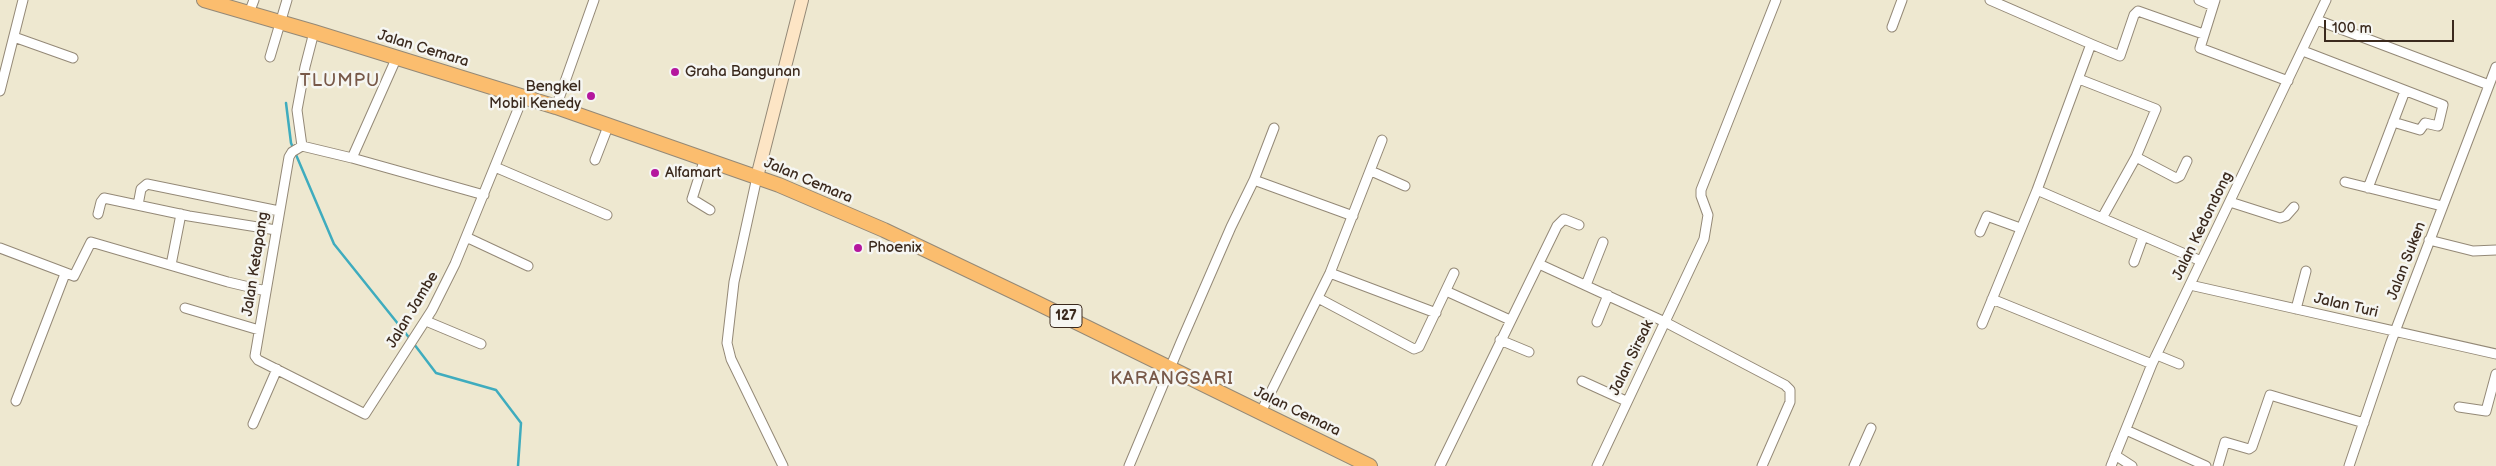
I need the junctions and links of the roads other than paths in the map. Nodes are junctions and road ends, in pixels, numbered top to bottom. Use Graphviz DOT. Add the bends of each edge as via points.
graph roads {
  1 [pos="23,0"];
  2 [pos="204,0"];
  3 [pos="254,0"];
  4 [pos="287,0"];
  5 [pos="594,0"];
  6 [pos="802,0"];
  7 [pos="1776,0"];
  8 [pos="1902,0"];
  9 [pos="2199,0"];
  10 [pos="2326,0"];
  11 [pos="1995,1"];
  12 [pos="2214,3"];
  13 [pos="249,14"];
  14 [pos="2316,20"];
  15 [pos="279,22"];
  16 [pos="1892,27"];
  17 [pos="314,32"];
  18 [pos="2203,34"];
  19 [pos="14,37"];
  20 [pos="2091,44"];
  21 [pos="2303,51"];
  22 [pos="270,57"];
  23 [pos="73,58"];
  24 [pos="396,59"];
  25 [pos="2496,67"];
  26 [pos="2078,79"];
  27 [pos="2288,81"];
  28 [pos="2,84"];
  29 [pos="2489,85"];
  30 [pos="2405,91"];
  31 [pos="524,97"];
  32 [pos="556,107"];
  33 [pos="2393,122"];
  34 [pos="609,124"];
  35 [pos="1274,128"];
  36 [pos="1382,140"];
  37 [pos="298,148"];
  38 [pos="2136,157"];
  39 [pos="352,158"];
  40 [pos="705,158"];
  41 [pos="595,160"];
  42 [pos="2187,161"];
  43 [pos="495,167"];
  44 [pos="1371,171"];
  45 [pos="757,177"];
  46 [pos="1254,180"];
  47 [pos="2345,182"];
  48 [pos="1405,186"];
  49 [pos="2368,188"];
  50 [pos="2037,190"];
  51 [pos="484,195"];
  52 [pos="2230,202"];
  53 [pos="138,205"];
  54 [pos="2442,206"];
  55 [pos="2294,207"];
  56 [pos="710,210"];
  57 [pos="279,211"];
  58 [pos="98,214"];
  59 [pos="181,214"];
  60 [pos="607,215"];
  61 [pos="1353,216"];
  62 [pos="2102,218"];
  63 [pos="1579,225"];
  64 [pos="2020,228"];
  65 [pos="276,230"];
  66 [pos="1980,232"];
  67 [pos="466,237"];
  68 [pos="2143,237"];
  69 [pos="2429,240"];
  70 [pos="1602,242"];
  71 [pos="0,248"];
  72 [pos="2496,250"];
  73 [pos="2201,260"];
  74 [pos="2134,262"];
  75 [pos="1539,264"];
  76 [pos="172,265"];
  77 [pos="528,266"];
  78 [pos="2306,270"];
  79 [pos="1330,273"];
  80 [pos="1454,273"];
  81 [pos="65,274"];
  82 [pos="1586,285"];
  83 [pos="2190,285"];
  84 [pos="1446,290"];
  85 [pos="266,291"];
  86 [pos="1608,295"];
  87 [pos="1318,298"];
  88 [pos="1992,299"];
  89 [pos="185,308"];
  90 [pos="2296,309"];
  91 [pos="1436,313"];
  92 [pos="1510,320"];
  93 [pos="426,321"];
  94 [pos="1597,322"];
  95 [pos="1665,322"];
  96 [pos="1982,324"];
  97 [pos="259,330"];
  98 [pos="2395,331"];
  99 [pos="1500,340"];
  100 [pos="481,344"];
  101 [pos="1529,352"];
  102 [pos="2496,354"];
  103 [pos="2157,355"];
  104 [pos="2152,364"];
  105 [pos="2179,364"];
  106 [pos="1170,367"];
  107 [pos="277,369"];
  108 [pos="2496,374"];
  109 [pos="1582,381"];
  110 [pos="16,401"];
  111 [pos="1626,401"];
  112 [pos="2459,407"];
  113 [pos="1260,412"];
  114 [pos="2364,423"];
  115 [pos="254,424"];
  116 [pos="1870,428"];
  117 [pos="2126,430"];
  118 [pos="2113,460"];
  119 [pos="783,466"];
  120 [pos="1129,466"];
  121 [pos="1370,466"];
  122 [pos="1440,466"];
  123 [pos="1596,466"];
  124 [pos="1762,466"];
  125 [pos="1854,466"];
  126 [pos="2132,466"];
  127 [pos="2206,466"];
  128 [pos="2218,466"];
  129 [pos="2349,466"];
  1 -- 19 [label="street"];
  2 -- 13 [label="main road, Jalan Cemara / 127"];
  3 -- 13 [label="street"];
  4 -- 15 [label="street"];
  5 -- 32 [label="street"];
  6 -- 45 [label="main road"];
  7 -- 95 [label="street, Jalan Sirsak" via="1701,190 1708,223 1694,262"];
  8 -- 16 [label="street"];
  9 -- 12 [label="street"];
  10 -- 14 [label="street, Jalan Kedondong"];
  11 -- 20 [label="street"];
  12 -- 18 [label="street"];
  13 -- 15 [label="main road, Jalan Cemara / 127"];
  14 -- 21 [label="street, Jalan Kedondong"];
  14 -- 29 [label="street"];
  15 -- 17 [label="main road, Jalan Cemara / 127"];
  15 -- 22 [label="street"];
  17 -- 24 [label="main road, Jalan Cemara / 127"];
  17 -- 37 [label="street" via="297,110"];
  18 -- 20 [label="street" via="2138,11 2120,56"];
  18 -- 27 [label="street" via="2202,50"];
  19 -- 23 [label="street"];
  19 -- 28 [label="street"];
  20 -- 26 [label="street"];
  21 -- 27 [label="street, Jalan Kedondong"];
  21 -- 30 [label="street"];
  24 -- 31 [label="main road, Jalan Cemara / 127"];
  24 -- 39 [label="street"];
  25 -- 29 [label="street, Jalan Suken"];
  26 -- 38 [label="street" via="2156,108"];
  26 -- 50 [label="street"];
  27 -- 52 [label="street, Jalan Kedondong"];
  29 -- 54 [label="street, Jalan Suken"];
  30 -- 33 [label="street"];
  30 -- 33 [label="street" via="2443,105 2439,124 2425,123 2420,130"];
  31 -- 32 [label="main road, Jalan Cemara / 127"];
  31 -- 43 [label="street, Jalan Jambe"];
  32 -- 34 [label="main road, Jalan Cemara / 127"];
  33 -- 49 [label="street"];
  34 -- 40 [label="main road, Jalan Cemara / 127"];
  34 -- 41 [label="street"];
  35 -- 46 [label="street"];
  36 -- 44 [label="street"];
  37 -- 39 [label="street"];
  37 -- 57 [label="street, Jalan Ketapang"];
  38 -- 42 [label="street" via="2176,178"];
  38 -- 62 [label="street"];
  39 -- 51 [label="street"];
  40 -- 45 [label="main road, Jalan Cemara / 127"];
  40 -- 56 [label="street" via="692,199"];
  43 -- 51 [label="street, Jalan Jambe"];
  43 -- 60 [label="street"];
  44 -- 48 [label="street"];
  44 -- 61 [label="street"];
  45 -- 106 [label="main road, Jalan Cemara / 127" via="884,230"];
  45 -- 119 [label="street" via="734,282 727,343 731,359"];
  46 -- 61 [label="street"];
  46 -- 106 [label="street"];
  47 -- 49 [label="street"];
  49 -- 54 [label="street"];
  50 -- 62 [label="street"];
  50 -- 64 [label="street"];
  51 -- 67 [label="street, Jalan Jambe"];
  52 -- 55 [label="street" via="2280,218"];
  52 -- 73 [label="street, Jalan Kedondong"];
  53 -- 57 [label="street" via="141,189 146,184"];
  53 -- 58 [label="street" via="104,198"];
  53 -- 59 [label="street"];
  54 -- 69 [label="street, Jalan Suken"];
  57 -- 65 [label="street, Jalan Ketapang"];
  59 -- 65 [label="street"];
  59 -- 76 [label="street"];
  61 -- 79 [label="street"];
  62 -- 68 [label="street"];
  63 -- 75 [label="street" via="1564,219 1560,221"];
  64 -- 66 [label="street" via="1987,216"];
  64 -- 88 [label="street"];
  65 -- 85 [label="street, Jalan Ketapang"];
  67 -- 77 [label="street"];
  67 -- 93 [label="street, Jalan Jambe"];
  68 -- 73 [label="street"];
  68 -- 74 [label="street"];
  69 -- 72 [label="street" via="2473,251"];
  69 -- 98 [label="street, Jalan Suken"];
  70 -- 82 [label="street"];
  71 -- 81 [label="street"];
  73 -- 83 [label="street, Jalan Kedondong"];
  75 -- 82 [label="street"];
  75 -- 92 [label="street"];
  76 -- 81 [label="street" via="91,242 76,275"];
  76 -- 85 [label="street"];
  78 -- 90 [label="street"];
  79 -- 87 [label="street"];
  79 -- 91 [label="street"];
  80 -- 84 [label="street"];
  81 -- 110 [label="street"];
  82 -- 86 [label="street"];
  83 -- 90 [label="street, Jalan Turi"];
  83 -- 103 [label="street, Jalan Kedondong"];
  84 -- 91 [label="street"];
  84 -- 92 [label="street"];
  85 -- 97 [label="street, Jalan Ketapang"];
  86 -- 94 [label="street"];
  86 -- 95 [label="street"];
  87 -- 91 [label="street" via="1412,350 1419,346"];
  87 -- 113 [label="street"];
  88 -- 96 [label="street"];
  88 -- 104 [label="street"];
  89 -- 97 [label="street"];
  90 -- 98 [label="street, Jalan Turi"];
  92 -- 99 [label="street"];
  93 -- 100 [label="street"];
  93 -- 107 [label="street, Jalan Jambe" via="365,414"];
  95 -- 111 [label="street, Jalan Sirsak"];
  95 -- 124 [label="street" via="1756,368 1790,390 1790,402"];
  97 -- 107 [label="street, Jalan Ketapang" via="256,356"];
  98 -- 102 [label="street, Jalan Turi"];
  98 -- 114 [label="street, Jalan Suken"];
  99 -- 101 [label="street"];
  99 -- 122 [label="street"];
  103 -- 104 [label="street, Jalan Kedondong"];
  103 -- 105 [label="street"];
  104 -- 117 [label="street, Jalan Kedondong"];
  106 -- 113 [label="main road, Jalan Cemara / 127"];
  106 -- 120 [label="street"];
  107 -- 115 [label="street"];
  108 -- 112 [label="street" via="2486,411"];
  109 -- 111 [label="street"];
  111 -- 123 [label="street, Jalan Sirsak"];
  113 -- 121 [label="main road, Jalan Cemara / 127"];
  114 -- 128 [label="street" via="2270,396 2252,447 2248,449 2225,442"];
  114 -- 129 [label="street, Jalan Suken"];
  116 -- 125 [label="street"];
  117 -- 118 [label="street, Jalan Kedondong"];
  117 -- 127 [label="street"];
  118 -- 126 [label="street"];
}
